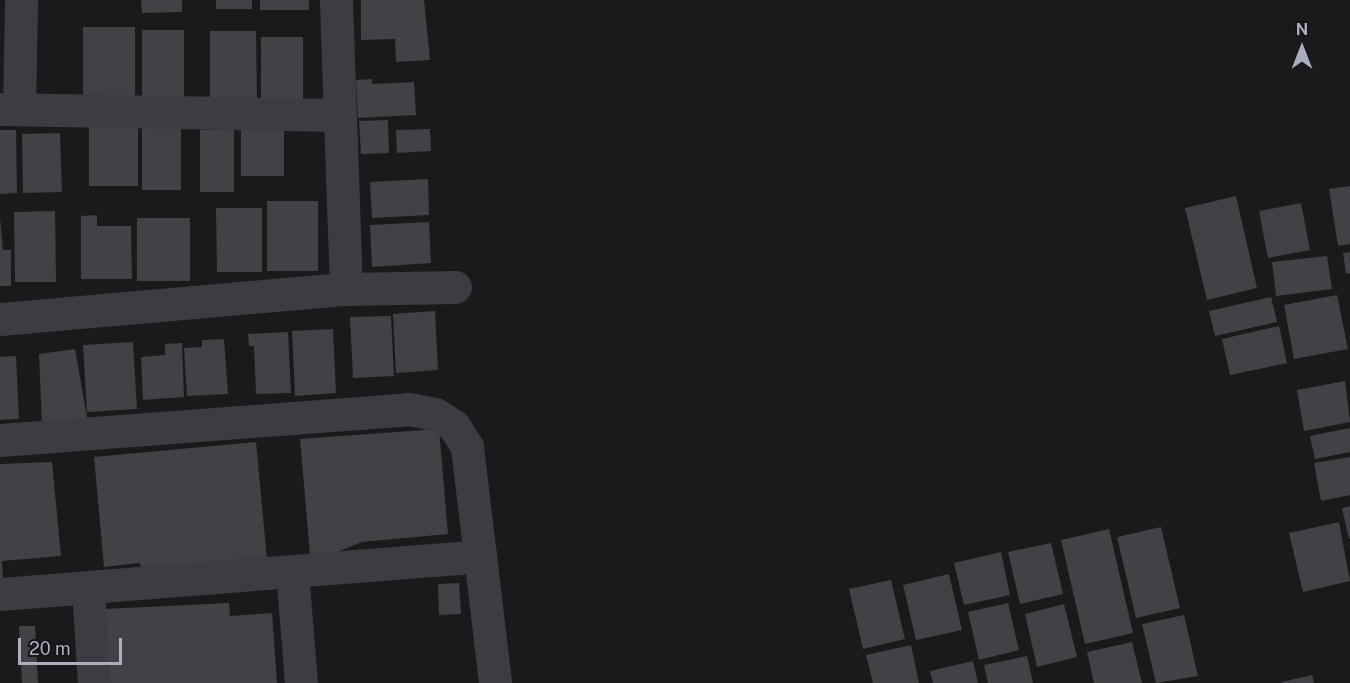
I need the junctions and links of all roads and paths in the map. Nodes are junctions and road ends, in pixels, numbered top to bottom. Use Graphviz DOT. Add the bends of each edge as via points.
graph roads {
  1 [pos="21,0"];
  2 [pos="336,0"];
  3 [pos="9,109"];
  4 [pos="339,115"];
  5 [pos="455,287"];
  6 [pos="346,289"];
  7 [pos="0,319"];
  8 [pos="0,440"];
  9 [pos="480,556"];
  10 [pos="292,572"];
  11 [pos="88,588"];
  12 [pos="0,594"];
  13 [pos="94,683"];
  14 [pos="301,683"];
  15 [pos="495,683"];
  1 -- 3 [label="street"];
  2 -- 4 [label="street"];
  3 -- 4 [label="street"];
  4 -- 6 [label="street"];
  5 -- 6 [label="street"];
  6 -- 7 [label="street"];
  8 -- 9 [label="street" via="409,409 435,414 454,426 467,447"];
  9 -- 10 [label="street"];
  9 -- 15 [label="street"];
  10 -- 11 [label="street"];
  10 -- 14 [label="street"];
  11 -- 12 [label="street"];
  11 -- 13 [label="street"];
}
